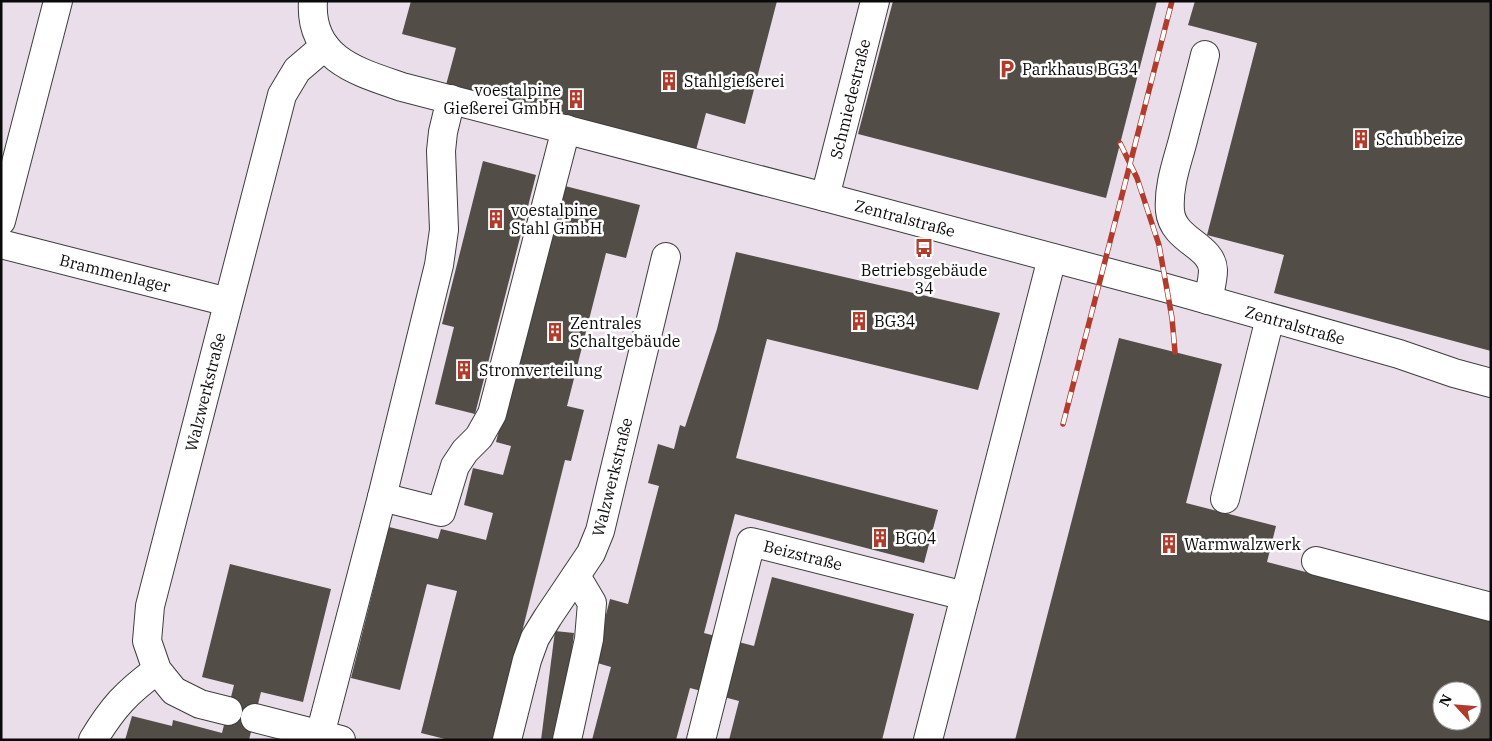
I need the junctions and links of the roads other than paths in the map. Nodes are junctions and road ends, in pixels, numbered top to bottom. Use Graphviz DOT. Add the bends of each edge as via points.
graph roads {
  1 [pos="58,1"];
  2 [pos="313,1"];
  3 [pos="875,1"];
  4 [pos="325,46"];
  5 [pos="1205,55"];
  6 [pos="451,99"];
  7 [pos="566,130"];
  8 [pos="825,197"];
  9 [pos="1,221"];
  10 [pos="1,244"];
  11 [pos="666,257"];
  12 [pos="1052,258"];
  13 [pos="1208,300"];
  14 [pos="228,302"];
  15 [pos="1270,318"];
  16 [pos="1491,383"];
  17 [pos="382,498"];
  18 [pos="1225,499"];
  19 [pos="1316,561"];
  20 [pos="576,576"];
  21 [pos="965,596"];
  22 [pos="1491,607"];
  23 [pos="156,670"];
  24 [pos="228,711"];
  25 [pos="255,718"];
  26 [pos="331,737"];
  27 [pos="92,740"];
  28 [pos="507,740"];
  29 [pos="567,740"];
  30 [pos="701,740"];
  31 [pos="928,740"];
  1 -- 9 [label="street"];
  2 -- 4 [label="street" via="315,29"];
  3 -- 8 [label="street, Schmiedestraße"];
  4 -- 6 [label="street, Zentralstraße" via="340,62 360,72"];
  4 -- 14 [label="street, Walzwerkstraße" via="297,70 282,95"];
  5 -- 13 [label="street" via="1170,188 1170,212 1175,227 1198,246 1213,268"];
  6 -- 7 [label="street, Zentralstraße"];
  6 -- 17 [label="street" via="441,151 444,230 439,265"];
  7 -- 8 [label="street, Zentralstraße"];
  7 -- 17 [label="street" via="492,414 479,437 455,466 441,512"];
  8 -- 12 [label="street, Zentralstraße"];
  10 -- 14 [label="street, Brammenlager"];
  11 -- 20 [label="street, Walzwerkstraße" via="600,531"];
  12 -- 13 [label="street, Zentralstraße"];
  12 -- 21 [label="street"];
  13 -- 15 [label="street, Zentralstraße"];
  14 -- 23 [label="street, Walzwerkstraße" via="150,606 147,641"];
  15 -- 16 [label="street, Zentralstraße"];
  15 -- 18 [label="street"];
  17 -- 26 [label="street"];
  19 -- 22 [label="street"];
  20 -- 28 [label="street, Walzwerkstraße" via="535,638"];
  20 -- 29 [label="street" via="592,603 589,639"];
  21 -- 30 [label="street, Beizstraße" via="751,542"];
  21 -- 31 [label="street"];
  23 -- 24 [label="street, Walzwerkstraße" via="174,691 200,704"];
  23 -- 27 [label="street" via="119,702"];
  25 -- 26 [label="street"];
}
